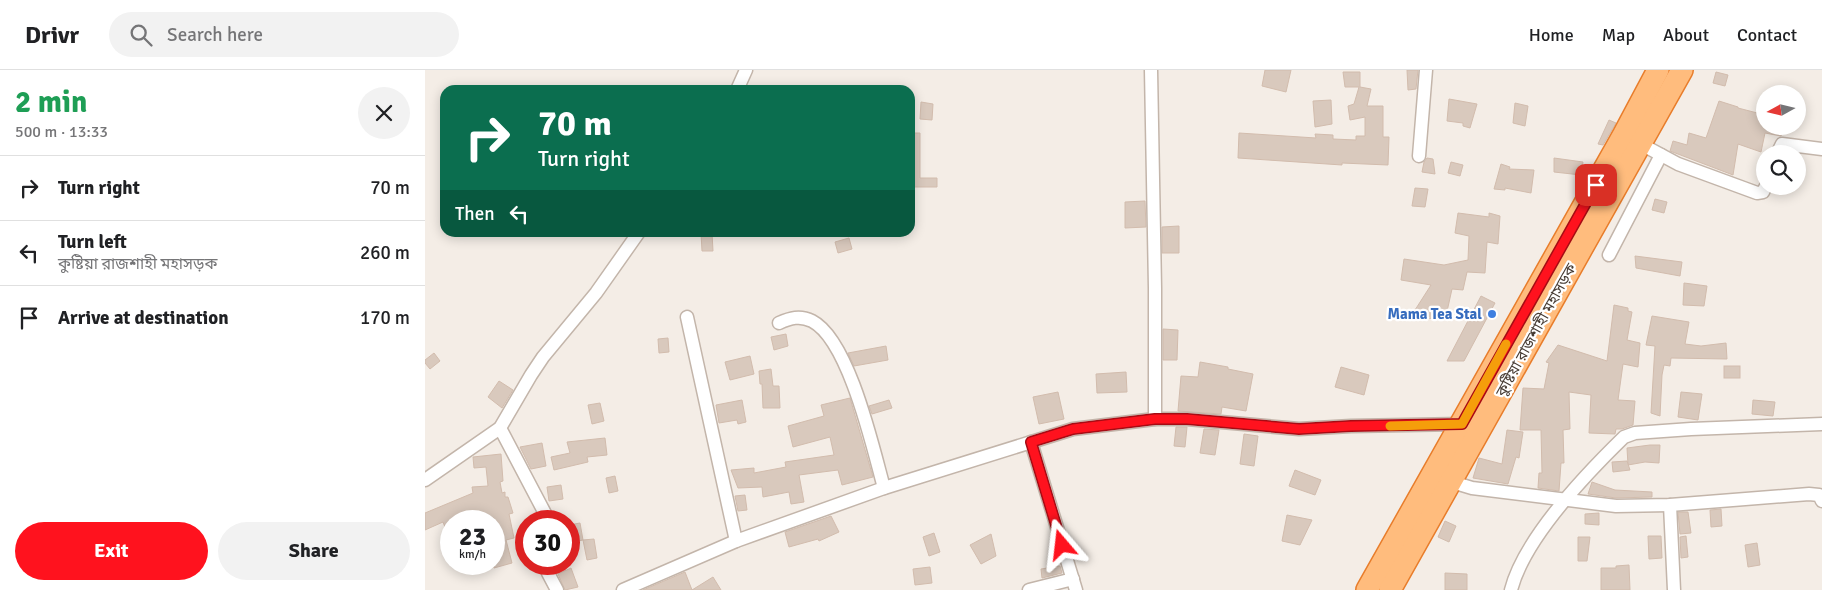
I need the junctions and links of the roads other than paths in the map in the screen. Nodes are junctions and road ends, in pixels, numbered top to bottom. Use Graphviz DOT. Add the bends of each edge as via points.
graph roads {
  1 [pos="746,70"];
  2 [pos="1151,70"];
  3 [pos="1426,70"];
  4 [pos="1658,70"];
  5 [pos="1682,70"];
  6 [pos="739,85"];
  7 [pos="1639,143"];
  8 [pos="1806,147"];
  9 [pos="1822,149"];
  10 [pos="1661,155"];
  11 [pos="1419,156"];
  12 [pos="1756,193"];
  13 [pos="635,237"];
  14 [pos="1609,255"];
  15 [pos="1533,314"];
  16 [pos="687,318"];
  17 [pos="779,323"];
  18 [pos="1155,419"];
  19 [pos="1462,424"];
  20 [pos="1822,424"];
  21 [pos="500,428"];
  22 [pos="1031,442"];
  23 [pos="425,480"];
  24 [pos="1452,482"];
  25 [pos="884,488"];
  26 [pos="1567,499"];
  27 [pos="1822,501"];
  28 [pos="1670,505"];
  29 [pos="543,510"];
  30 [pos="1408,536"];
  31 [pos="736,541"];
  32 [pos="549,575"];
  33 [pos="1074,585"];
  34 [pos="557,590"];
  35 [pos="623,590"];
  36 [pos="1029,590"];
  37 [pos="1367,590"];
  38 [pos="1390,590"];
  39 [pos="1511,590"];
  40 [pos="1673,590"];
  1 -- 6 [label="street"];
  2 -- 18 [label="street"];
  3 -- 11 [label="street"];
  4 -- 15 [label="highway, কুষ্টিয়া রাজশাহী মহাসড়ক"];
  5 -- 7 [label="highway, কুষ্টিয়া রাজশাহী মহাসড়ক"];
  7 -- 10 [label="street"];
  7 -- 15 [label="highway, কুষ্টিয়া রাজশাহী মহাসড়ক" via="1595,226"];
  8 -- 9 [label="street"];
  10 -- 12 [label="street"];
  10 -- 14 [label="street"];
  13 -- 21 [label="street" via="539,363"];
  15 -- 19 [label="highway, কুষ্টিয়া রাজশাহী মহাসড়ক"];
  15 -- 24 [label="highway, কুষ্টিয়া রাজশাহী মহাসড়ক"];
  16 -- 31 [label="street"];
  17 -- 25 [label="street" via="793,317 813,321 830,339 854,385"];
  18 -- 19 [label="street" via="1299,429"];
  18 -- 22 [label="street" via="1073,429"];
  19 -- 30 [label="highway, কুষ্টিয়া রাজশাহী মহাসড়ক"];
  20 -- 26 [label="street" via="1635,433 1624,438"];
  21 -- 23 [label="street"];
  21 -- 29 [label="street"];
  22 -- 25 [label="street"];
  22 -- 33 [label="street"];
  24 -- 26 [label="street" via="1472,488"];
  24 -- 30 [label="highway, কুষ্টিয়া রাজশাহী মহাসড়ক"];
  25 -- 31 [label="street"];
  26 -- 28 [label="street" via="1616,506"];
  26 -- 39 [label="street" via="1527,552"];
  27 -- 28 [label="street" via="1819,495 1809,494"];
  28 -- 40 [label="street"];
  30 -- 37 [label="highway, কুষ্টিয়া রাজশাহী মহাসড়ক"];
  30 -- 38 [label="highway, কুষ্টিয়া রাজশাহী মহাসড়ক"];
  31 -- 35 [label="street"];
  32 -- 34 [label="street"];
  33 -- 36 [label="street"];
}
